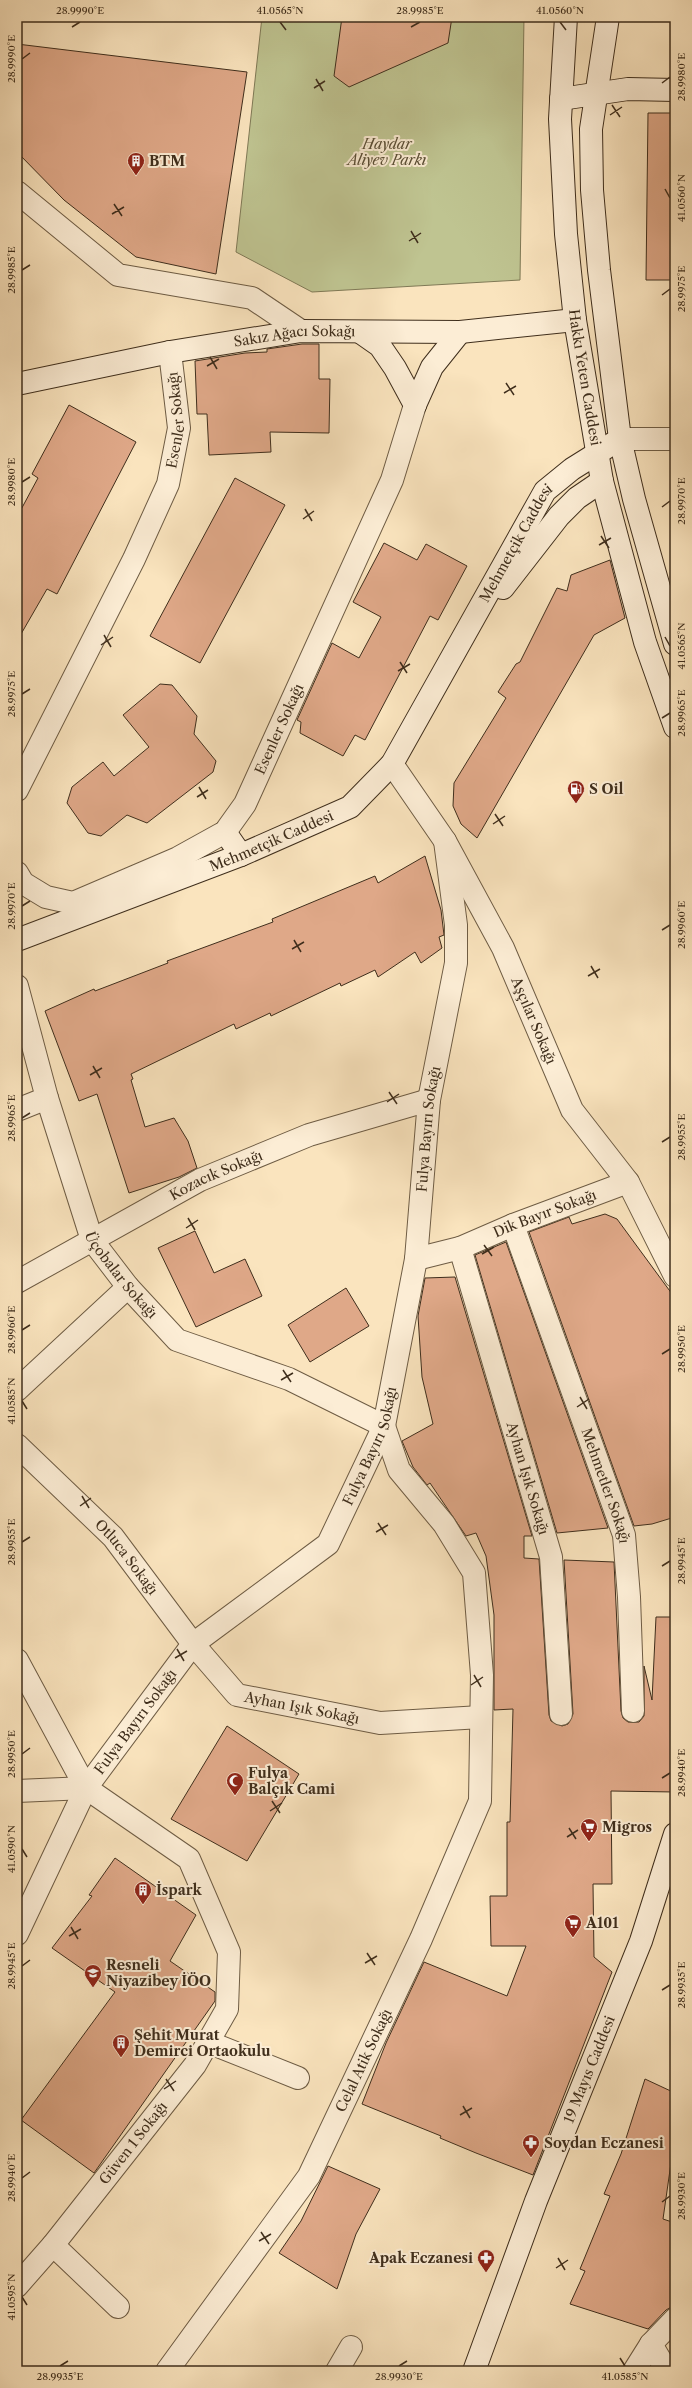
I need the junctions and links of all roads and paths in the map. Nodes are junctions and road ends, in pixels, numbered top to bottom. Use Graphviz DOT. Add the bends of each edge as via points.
graph roads {
  1 [pos="566,17"];
  2 [pos="608,17"];
  3 [pos="675,90"];
  4 [pos="595,95"];
  5 [pos="561,99"];
  6 [pos="17,192"];
  7 [pos="575,320"];
  8 [pos="300,331"];
  9 [pos="360,332"];
  10 [pos="460,332"];
  11 [pos="170,352"];
  12 [pos="17,384"];
  13 [pos="415,405"];
  14 [pos="620,439"];
  15 [pos="675,439"];
  16 [pos="596,452"];
  17 [pos="602,481"];
  18 [pos="675,644"];
  19 [pos="455,652"];
  20 [pos="675,727"];
  21 [pos="392,764"];
  22 [pos="17,790"];
  23 [pos="225,832"];
  24 [pos="445,841"];
  25 [pos="241,855"];
  26 [pos="17,873"];
  27 [pos="17,940"];
  28 [pos="17,986"];
  29 [pos="46,1098"];
  30 [pos="429,1100"];
  31 [pos="17,1110"];
  32 [pos="628,1182"];
  33 [pos="513,1225"];
  34 [pos="92,1240"];
  35 [pos="460,1248"];
  36 [pos="416,1259"];
  37 [pos="675,1276"];
  38 [pos="17,1282"];
  39 [pos="128,1287"];
  40 [pos="17,1390"];
  41 [pos="384,1426"];
  42 [pos="20,1454"];
  43 [pos="193,1644"];
  44 [pos="17,1660"];
  45 [pos="633,1711"];
  46 [pos="561,1714"];
  47 [pos="481,1717"];
  48 [pos="86,1788"];
  49 [pos="17,1791"];
  50 [pos="675,1834"];
  51 [pos="17,1934"];
  52 [pos="208,2042"];
  53 [pos="298,2078"];
  54 [pos="53,2245"];
  55 [pos="17,2286"];
  56 [pos="118,2307"];
  57 [pos="675,2319"];
  58 [pos="650,2344"];
  59 [pos="351,2347"];
  60 [pos="167,2371"];
  61 [pos="337,2371"];
  62 [pos="474,2371"];
  63 [pos="634,2371"];
  64 [pos="667,2371"];
  1 -- 5 [label="street, Hakkı Yeten Caddesi"];
  2 -- 4 [label="street, Hakkı Yeten Caddesi"];
  3 -- 4 [label="street" via="628,89"];
  4 -- 5 [label="street"];
  4 -- 14 [label="street, Hakkı Yeten Caddesi" via="591,129 592,190"];
  5 -- 7 [label="street, Hakkı Yeten Caddesi" via="566,234"];
  6 -- 8 [label="street" via="118,275 252,298"];
  7 -- 10 [label="street, Sakız Ağacı Sokağı"];
  7 -- 16 [label="street, Hakkı Yeten Caddesi"];
  8 -- 9 [label="street, Sakız Ağacı Sokağı"];
  8 -- 11 [label="street, Sakız Ağacı Sokağı"];
  9 -- 10 [label="street, Sakız Ağacı Sokağı"];
  9 -- 13 [label="street" via="380,346"];
  10 -- 13 [label="street, Esenler Sokağı" via="432,367"];
  11 -- 12 [label="street, Sakız Ağacı Sokağı"];
  11 -- 22 [label="street, Esenler Sokağı" via="179,428 168,484 134,559"];
  13 -- 23 [label="street, Esenler Sokağı" via="392,480 245,804"];
  14 -- 15 [label="street"];
  14 -- 16 [label="street, Mehmetçik Caddesi"];
  14 -- 17 [label="street"];
  14 -- 18 [label="street, Hakkı Yeten Caddesi" via="634,500"];
  16 -- 17 [label="street, Hakkı Yeten Caddesi"];
  16 -- 19 [label="street, Mehmetçik Caddesi" via="545,491"];
  17 -- 19 [label="street, Mehmetçik Caddesi" via="577,498 559,516"];
  17 -- 20 [label="street, Hakkı Yeten Caddesi" via="645,642"];
  19 -- 21 [label="street, Mehmetçik Caddesi"];
  21 -- 24 [label="street, Aşçılar Sokağı"];
  21 -- 25 [label="street, Mehmetçik Caddesi" via="350,807"];
  23 -- 25 [label="street"];
  23 -- 26 [label="street, Esenler Sokağı" via="178,858 73,903 46,897 23,883"];
  24 -- 30 [label="street, Fulya Bayırı Sokağı" via="456,925 456,963"];
  24 -- 32 [label="street, Aşçılar Sokağı" via="503,948 572,1110"];
  25 -- 27 [label="street, Mehmetçik Caddesi"];
  28 -- 29 [label="street, Üçobalar Sokağı"];
  29 -- 31 [label="street"];
  29 -- 34 [label="street, Üçobalar Sokağı"];
  30 -- 34 [label="street, Kozacık Sokağı" via="309,1135 200,1180"];
  30 -- 36 [label="street, Fulya Bayırı Sokağı"];
  32 -- 33 [label="street, Dik Bayır Sokağı"];
  32 -- 37 [label="street, Aşçılar Sokağı"];
  33 -- 35 [label="street, Dik Bayır Sokağı"];
  33 -- 45 [label="street, Mehmetler Sokağı" via="624,1535"];
  34 -- 38 [label="street, Kozacık Sokağı"];
  34 -- 39 [label="street, Üçobalar Sokağı"];
  35 -- 36 [label="street, Dik Bayır Sokağı"];
  35 -- 46 [label="street, Ayhan Işık Sokağı" via="551,1557"];
  36 -- 41 [label="street, Fulya Bayırı Sokağı"];
  39 -- 40 [label="street"];
  39 -- 41 [label="street, Üçobalar Sokağı" via="177,1340 289,1379"];
  41 -- 43 [label="street, Fulya Bayırı Sokağı" via="328,1544"];
  41 -- 47 [label="street, Celal Atik Sokağı" via="399,1470 444,1524 474,1573 482,1675"];
  42 -- 43 [label="street, Otluca Sokağı" via="112,1537"];
  43 -- 47 [label="street, Ayhan Işık Sokağı" via="237,1695 380,1723"];
  43 -- 48 [label="street, Fulya Bayırı Sokağı"];
  44 -- 48 [label="street"];
  47 -- 60 [label="street, Celal Atik Sokağı" via="480,1801 421,1939 309,2176"];
  48 -- 49 [label="street"];
  48 -- 51 [label="street, Fulya Bayırı Sokağı"];
  48 -- 52 [label="street, Güven 1 Sokağı" via="189,1859 229,1952 227,2009"];
  50 -- 62 [label="street, 19 Mayıs Caddesi" via="641,1941 536,2201"];
  52 -- 53 [label="street"];
  52 -- 54 [label="street, Güven 1 Sokağı" via="195,2065"];
  54 -- 55 [label="street, Güven 1 Sokağı"];
  54 -- 56 [label="street"];
  57 -- 58 [label="street"];
  58 -- 63 [label="street"];
  58 -- 64 [label="street"];
  59 -- 61 [label="street"];
}
